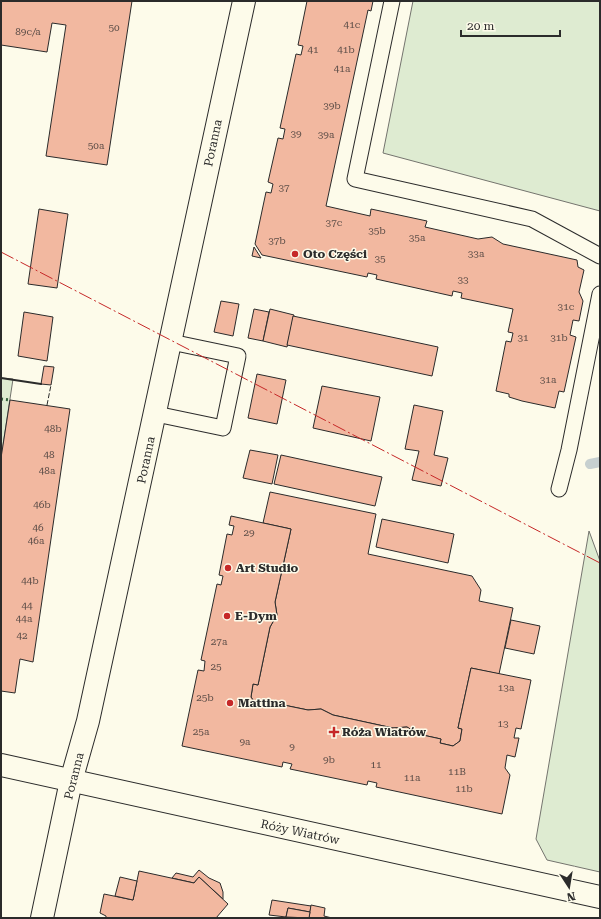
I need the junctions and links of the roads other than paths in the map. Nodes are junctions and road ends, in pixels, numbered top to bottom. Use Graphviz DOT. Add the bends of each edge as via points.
graph roads {
  1 [pos="244,1"];
  2 [pos="392,1"];
  3 [pos="600,256"];
  4 [pos="600,294"];
  5 [pos="171,342"];
  6 [pos="156,414"];
  7 [pos="559,489"];
  8 [pos="1,765"];
  9 [pos="71,781"];
  10 [pos="600,897"];
  11 [pos="42,918"];
  1 -- 5 [label="street, Poranna"];
  2 -- 3 [label="lane" via="355,179 532,219"];
  4 -- 7 [label="lane" via="570,450"];
  5 -- 6 [label="street, Poranna"];
  5 -- 6 [label="lane" via="238,356 222,428"];
  6 -- 9 [label="street, Poranna" via="88,721"];
  8 -- 9 [label="street, Róży Wiatrów"];
  9 -- 10 [label="street, Róży Wiatrów"];
  9 -- 11 [label="street, Poranna"];
}
